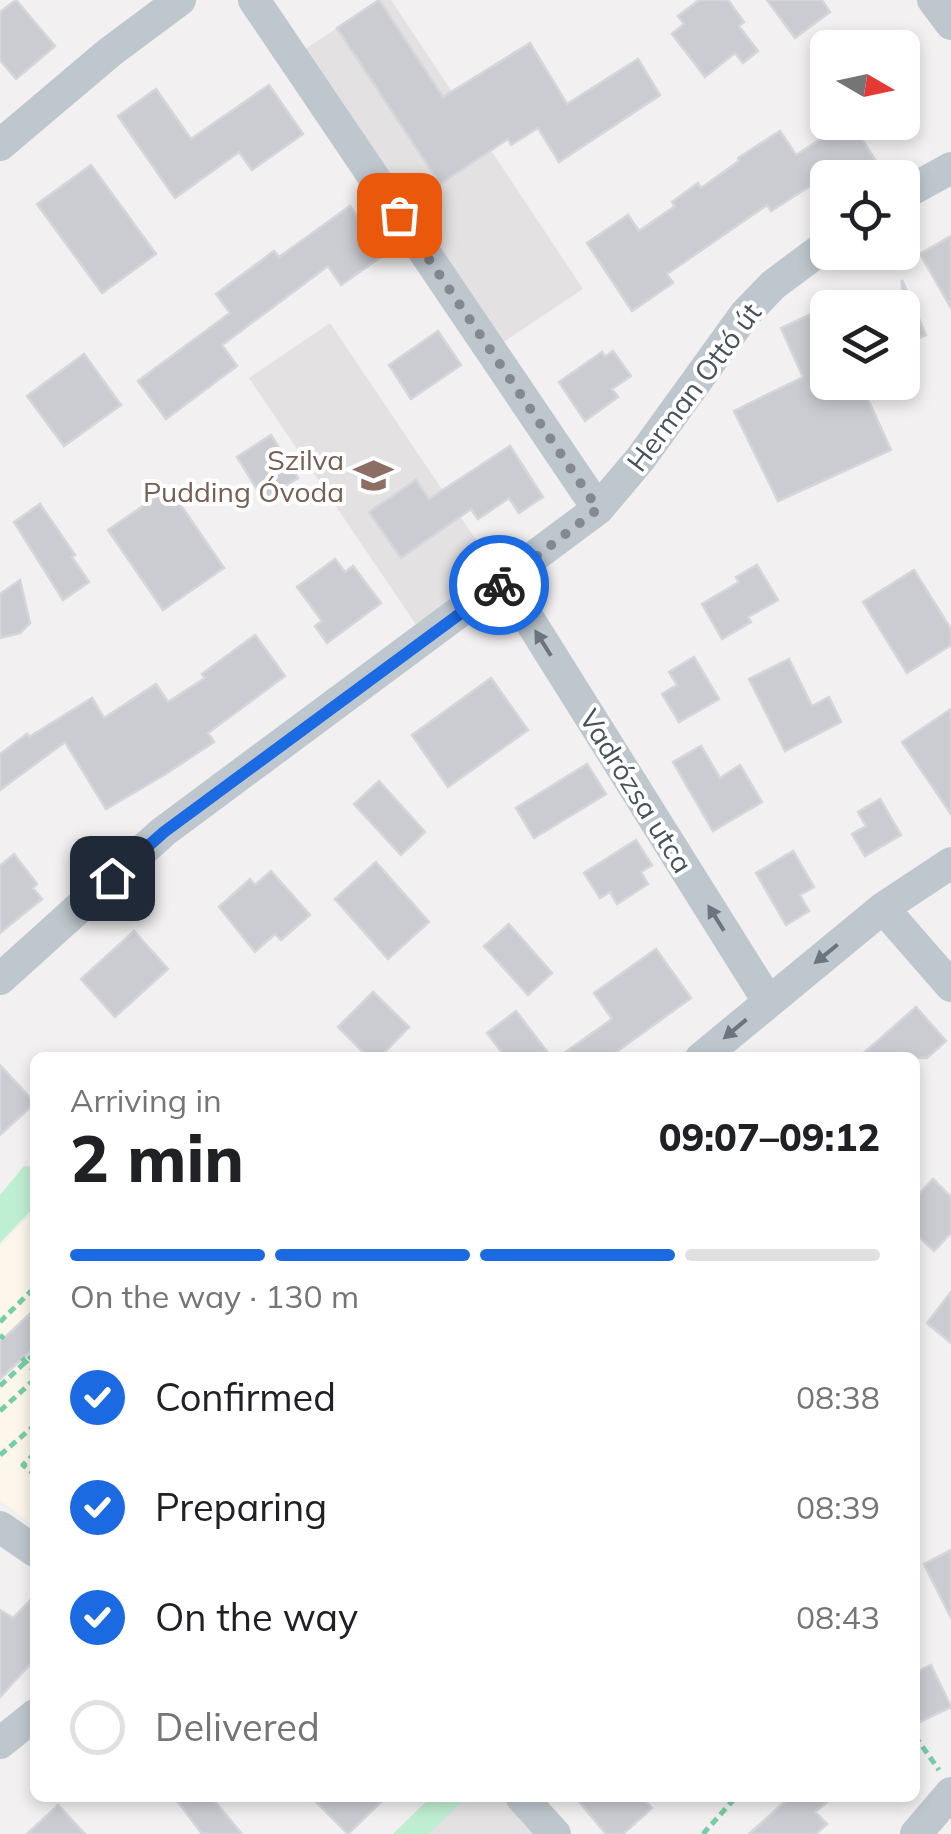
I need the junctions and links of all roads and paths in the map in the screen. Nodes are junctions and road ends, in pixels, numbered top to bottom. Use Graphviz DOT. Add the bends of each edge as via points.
graph roads {
  1 [pos="180,0"];
  2 [pos="254,0"];
  3 [pos="933,0"];
  4 [pos="951,24"];
  5 [pos="0,145"];
  6 [pos="951,168"];
  7 [pos="920,185"];
  8 [pos="810,258"];
  9 [pos="598,509"];
  10 [pos="505,581"];
  11 [pos="951,863"];
  12 [pos="883,908"];
  13 [pos="0,979"];
  14 [pos="951,986"];
  15 [pos="768,1001"];
  16 [pos="708,1052"];
  17 [pos="30,1292"];
  18 [pos="0,1322"];
  19 [pos="30,1357"];
  20 [pos="24,1361"];
  21 [pos="30,1369"];
  22 [pos="30,1381"];
  23 [pos="0,1386"];
  24 [pos="0,1411"];
  25 [pos="30,1428"];
  26 [pos="0,1455"];
  27 [pos="0,1526"];
  28 [pos="30,1547"];
  29 [pos="30,1719"];
  30 [pos="0,1743"];
  31 [pos="920,1744"];
  32 [pos="947,1784"];
  33 [pos="526,1802"];
  34 [pos="731,1802"];
  35 [pos="555,1834"];
  36 [pos="703,1834"];
  37 [pos="916,1834"];
  1 -- 5 [label="street"];
  2 -- 9 [label="street"];
  3 -- 4 [label="street"];
  6 -- 7 [label="street"];
  8 -- 9 [label="street, Herman Ottó út" via="744,314"];
  9 -- 10 [label="street, Herman Ottó út"];
  10 -- 13 [label="street, Herman Ottó út" via="164,832"];
  15 -- 10 [label="street, Vadrózsa utca, one-way"];
  11 -- 12 [label="street"];
  12 -- 14 [label="street"];
  12 -- 15 [label="street, one-way"];
  15 -- 16 [label="street, one-way"];
  17 -- 18 [label="path"];
  19 -- 20 [label="path"];
  20 -- 21 [label="path"];
  20 -- 23 [label="path"];
  22 -- 24 [label="path"];
  25 -- 26 [label="path"];
  27 -- 28 [label="street"];
  29 -- 30 [label="street"];
  31 -- 32 [label="path"];
  32 -- 37 [label="street"];
  33 -- 35 [label="street"];
  34 -- 36 [label="path"];
}
